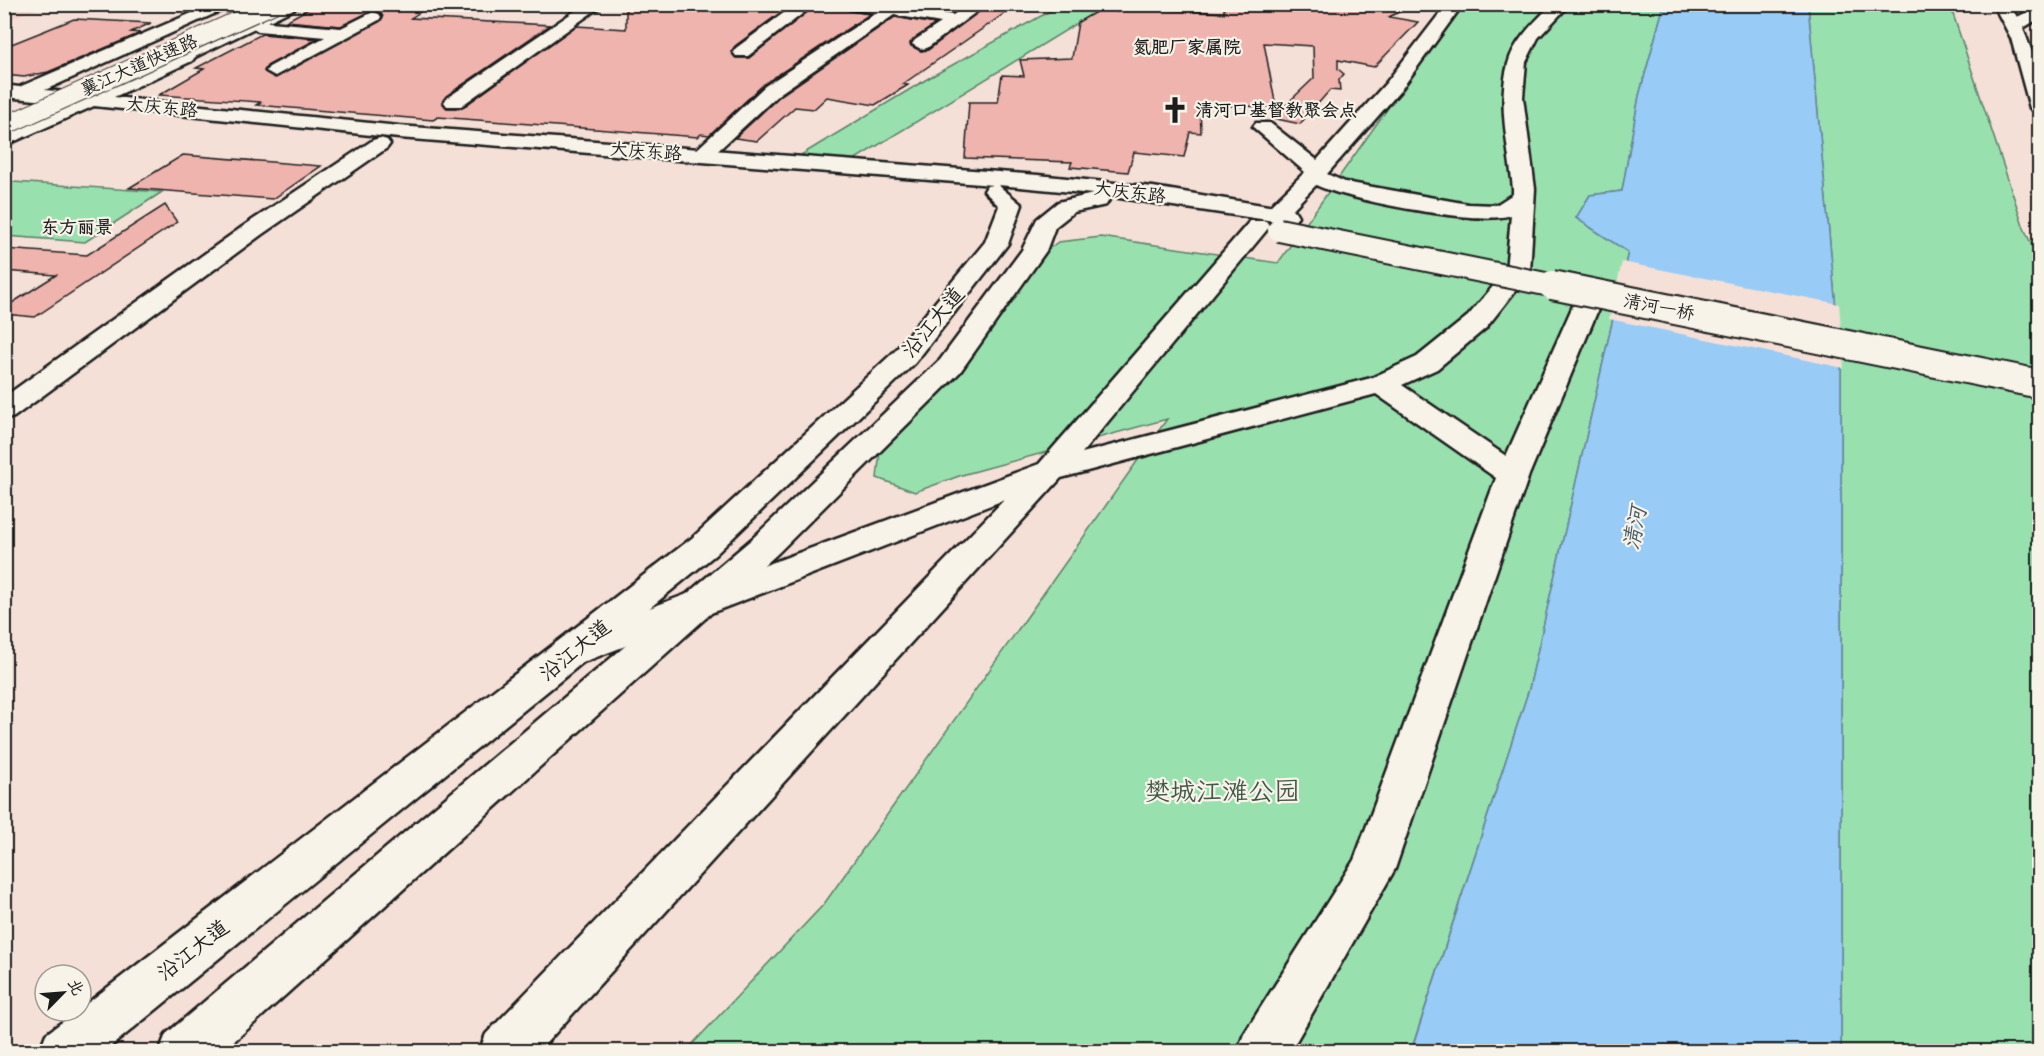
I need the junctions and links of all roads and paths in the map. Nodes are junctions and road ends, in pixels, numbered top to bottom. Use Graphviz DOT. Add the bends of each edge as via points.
graph roads {
  1 [pos="247,4"];
  2 [pos="274,4"];
  3 [pos="296,4"];
  4 [pos="302,4"];
  5 [pos="596,4"];
  6 [pos="807,4"];
  7 [pos="850,4"];
  8 [pos="979,4"];
  9 [pos="1455,4"];
  10 [pos="1562,4"];
  11 [pos="2001,4"];
  12 [pos="227,5"];
  13 [pos="891,10"];
  14 [pos="2040,11"];
  15 [pos="373,17"];
  16 [pos="956,20"];
  17 [pos="258,26"];
  18 [pos="2012,27"];
  19 [pos="345,33"];
  20 [pos="921,44"];
  21 [pos="742,52"];
  22 [pos="275,71"];
  23 [pos="150,72"];
  24 [pos="11,95"];
  25 [pos="92,101"];
  26 [pos="454,102"];
  27 [pos="4,106"];
  28 [pos="2040,108"];
  29 [pos="72,110"];
  30 [pos="4,111"];
  31 [pos="4,126"];
  32 [pos="1263,128"];
  33 [pos="4,140"];
  34 [pos="380,144"];
  35 [pos="702,155"];
  36 [pos="1310,179"];
  37 [pos="995,190"];
  38 [pos="1523,197"];
  39 [pos="1098,200"];
  40 [pos="1275,221"];
  41 [pos="1518,272"];
  42 [pos="2040,362"];
  43 [pos="1381,384"];
  44 [pos="2040,384"];
  45 [pos="4,411"];
  46 [pos="1050,471"];
  47 [pos="1513,474"];
  48 [pos="700,603"];
  49 [pos="576,650"];
  50 [pos="64,1052"];
  51 [pos="184,1052"];
  52 [pos="504,1052"];
  53 [pos="1262,1052"];
  1 -- 30 [label="main road, 襄江大道快速路"];
  2 -- 31 [label="main road, 襄江大道快速路, bridge"];
  3 -- 23 [label="main road"];
  4 -- 17 [label="main road"];
  5 -- 26 [label="main road"];
  6 -- 21 [label="main road"];
  7 -- 13 [label="main road"];
  8 -- 16 [label="main road"];
  9 -- 36 [label="main road" via="1374,110"];
  10 -- 38 [label="main road" via="1531,36 1517,62 1513,97"];
  11 -- 18 [label="main road"];
  12 -- 24 [label="main road"];
  13 -- 16 [label="main road"];
  13 -- 35 [label="main road" via="772,90"];
  14 -- 18 [label="main road"];
  15 -- 19 [label="main road"];
  16 -- 20 [label="main road"];
  17 -- 19 [label="main road"];
  17 -- 23 [label="main road"];
  18 -- 28 [label="main road" via="2020,38"];
  19 -- 22 [label="main road"];
  23 -- 25 [label="main road"];
  24 -- 25 [label="main road, 大庆东路"];
  25 -- 29 [label="main road"];
  25 -- 35 [label="main road, 大庆东路" via="399,132"];
  27 -- 29 [label="main road, 大庆东路"];
  29 -- 33 [label="main road"];
  29 -- 34 [label="main road, 大庆东路"];
  32 -- 36 [label="main road"];
  34 -- 37 [label="main road, 大庆东路"];
  34 -- 45 [label="main road" via="253,230"];
  35 -- 40 [label="main road, 大庆东路" via="1142,193"];
  36 -- 38 [label="main road" via="1339,188 1486,213 1509,208"];
  36 -- 40 [label="main road"];
  37 -- 39 [label="main road, 大庆东路"];
  37 -- 49 [label="main road, 沿江大道" via="1011,205 996,244 905,357 704,546"];
  38 -- 41 [label="main road"];
  39 -- 40 [label="main road, 大庆东路"];
  39 -- 48 [label="main road, 沿江大道" via="1066,207 1045,224 1034,251 950,366 765,546"];
  40 -- 42 [label="main road, 清河一桥"];
  40 -- 44 [label="main road, 清河一桥, bridge"];
  40 -- 46 [label="main road"];
  41 -- 43 [label="main road" via="1477,322 1452,343 1427,363"];
  41 -- 47 [label="main road" via="1594,288"];
  43 -- 46 [label="main road"];
  43 -- 47 [label="main road"];
  46 -- 48 [label="main road"];
  46 -- 52 [label="main road"];
  47 -- 53 [label="main road" via="1373,869"];
  48 -- 49 [label="main road"];
  48 -- 51 [label="main road, 沿江大道"];
  49 -- 50 [label="main road, 沿江大道"];
}
